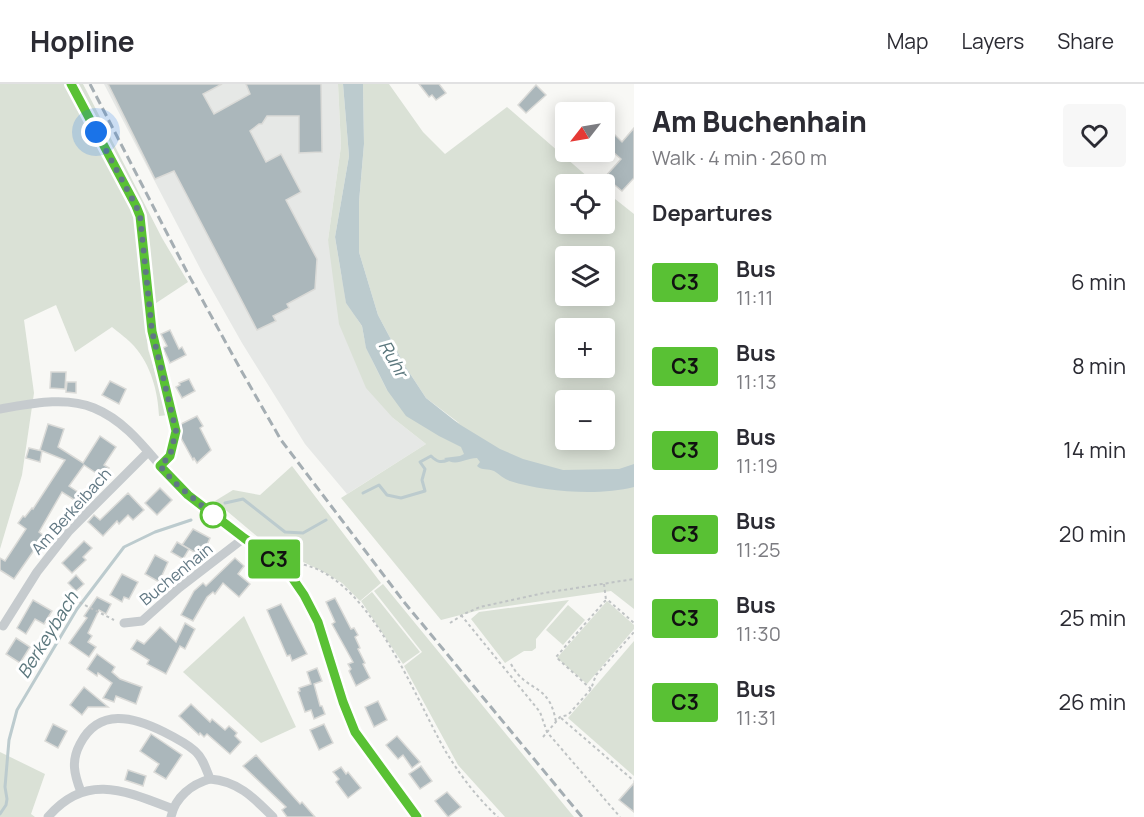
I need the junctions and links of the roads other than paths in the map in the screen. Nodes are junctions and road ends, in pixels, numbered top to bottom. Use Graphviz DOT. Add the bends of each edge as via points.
graph roads {
  1 [pos="71,84"];
  2 [pos="0,409"];
  3 [pos="148,452"];
  4 [pos="160,466"];
  5 [pos="244,538"];
  6 [pos="124,623"];
  7 [pos="3,626"];
  8 [pos="210,779"];
  9 [pos="81,792"];
  10 [pos="172,813"];
  11 [pos="48,817"];
  12 [pos="273,817"];
  13 [pos="417,817"];
  1 -- 4 [label="street" via="140,216 152,331 176,431 170,456"];
  2 -- 3 [label="street" via="63,402 92,407 125,426"];
  3 -- 4 [label="street"];
  3 -- 7 [label="street, Am Berkeibach" via="69,531"];
  4 -- 5 [label="street" via="188,495"];
  5 -- 6 [label="street, Buchenhain" via="142,621"];
  5 -- 13 [label="street" via="280,564 304,595 318,622 355,732"];
  8 -- 9 [label="street" via="200,756 187,745 148,724 118,718 91,729 79,746 74,770"];
  8 -- 10 [label="street" via="186,791"];
  8 -- 12 [label="street" via="241,788"];
  9 -- 10 [label="street" via="97,788 114,790"];
  9 -- 11 [label="street"];
}
